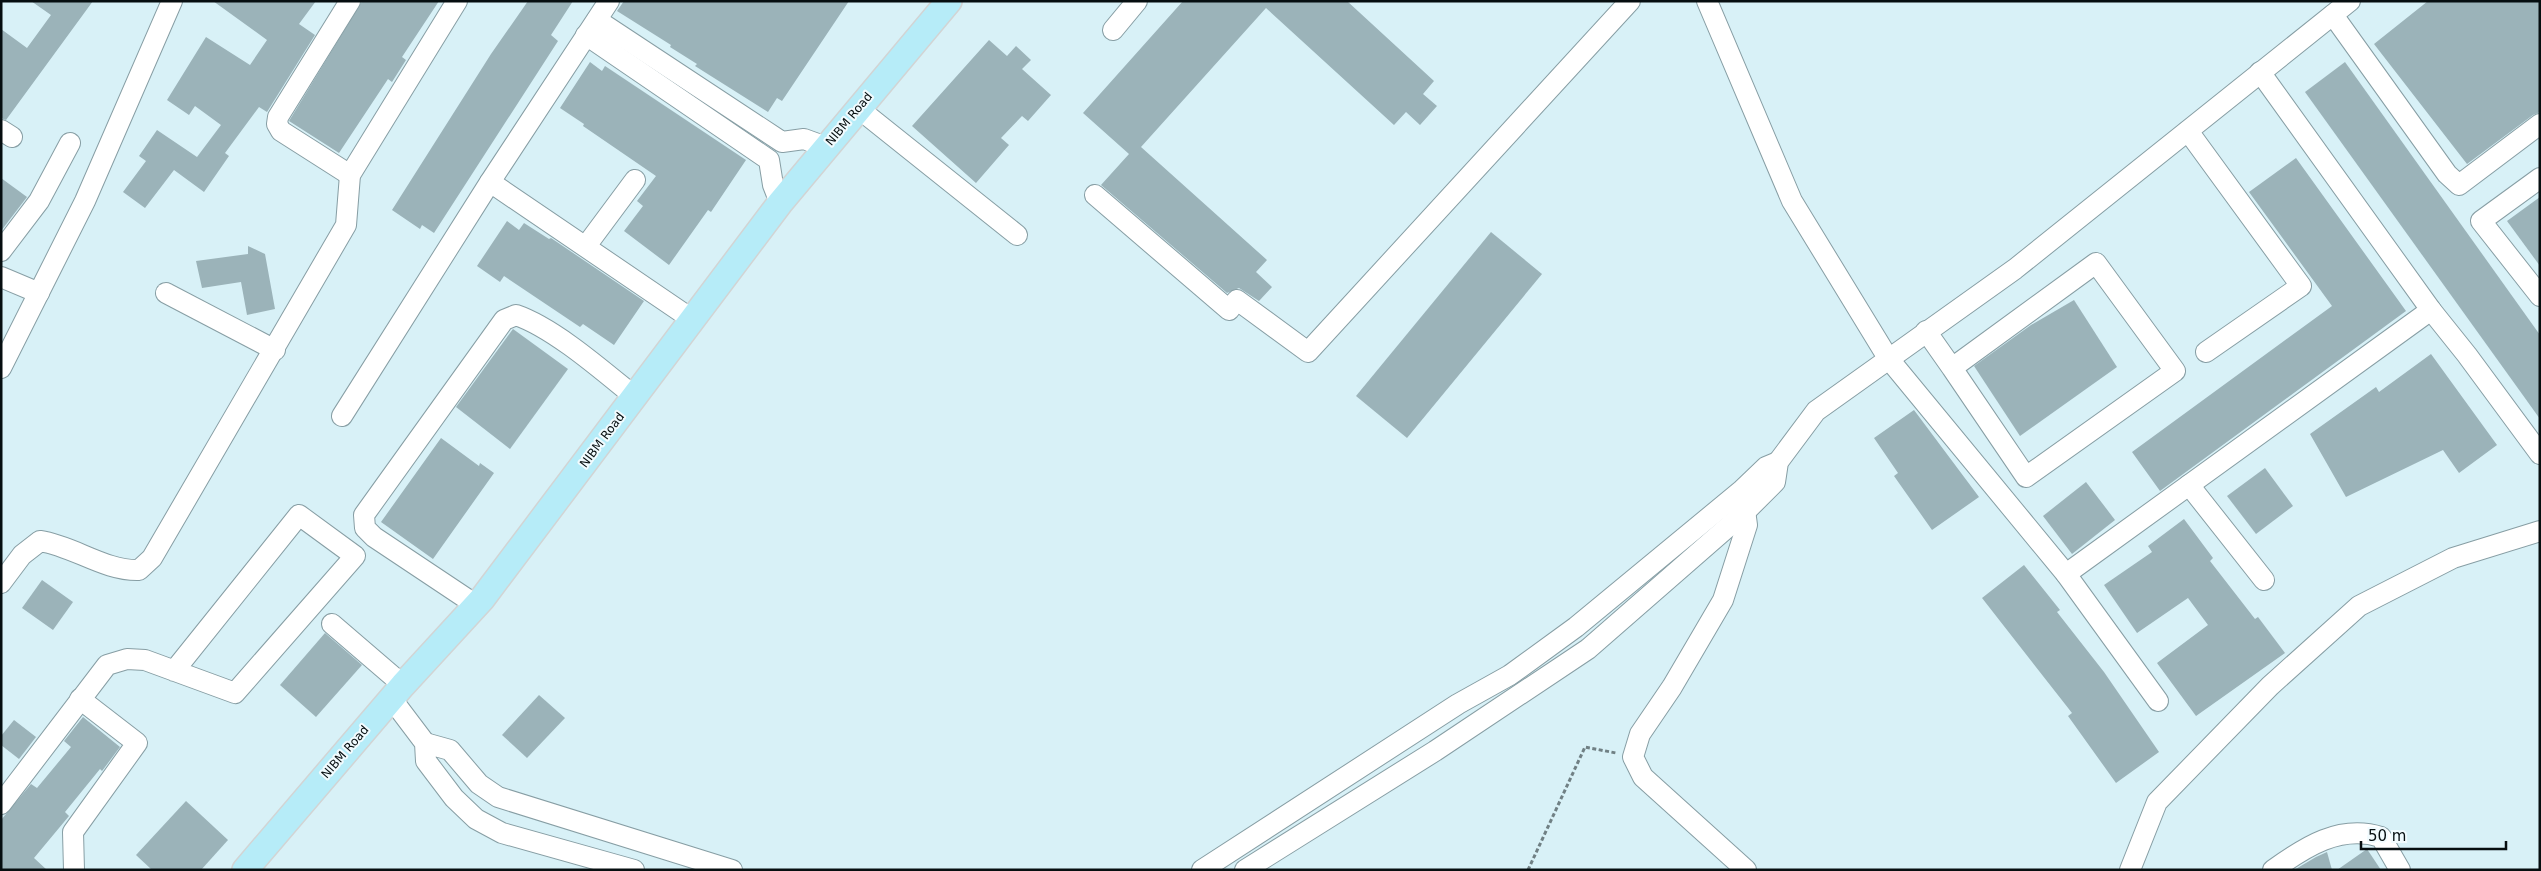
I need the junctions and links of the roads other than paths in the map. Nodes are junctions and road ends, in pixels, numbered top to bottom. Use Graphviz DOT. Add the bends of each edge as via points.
graph roads {
  1 [pos="172,1"];
  2 [pos="350,1"];
  3 [pos="457,1"];
  4 [pos="609,1"];
  5 [pos="948,1"];
  6 [pos="1137,1"];
  7 [pos="1630,1"];
  8 [pos="1706,1"];
  9 [pos="2350,1"];
  10 [pos="2333,15"];
  11 [pos="591,28"];
  12 [pos="1113,30"];
  13 [pos="2260,72"];
  14 [pos="696,85"];
  15 [pos="685,102"];
  16 [pos="858,108"];
  17 [pos="2540,124"];
  18 [pos="2188,131"];
  19 [pos="70,144"];
  20 [pos="826,147"];
  21 [pos="350,175"];
  22 [pos="2540,178"];
  23 [pos="635,180"];
  24 [pos="490,182"];
  25 [pos="1095,195"];
  26 [pos="780,203"];
  27 [pos="1017,235"];
  28 [pos="586,246"];
  29 [pos="1,251"];
  30 [pos="1,277"];
  31 [pos="39,293"];
  32 [pos="166,293"];
  33 [pos="2540,296"];
  34 [pos="2430,310"];
  35 [pos="693,320"];
  36 [pos="1926,331"];
  37 [pos="275,350"];
  38 [pos="2206,352"];
  39 [pos="1888,358"];
  40 [pos="1,368"];
  41 [pos="1952,368"];
  42 [pos="635,397"];
  43 [pos="342,416"];
  44 [pos="2540,454"];
  45 [pos="1778,462"];
  46 [pos="2189,485"];
  47 [pos="1742,490"];
  48 [pos="1745,512"];
  49 [pos="2540,531"];
  50 [pos="2066,574"];
  51 [pos="2264,580"];
  52 [pos="1,583"];
  53 [pos="476,605"];
  54 [pos="332,624"];
  55 [pos="174,671"];
  56 [pos="397,691"];
  57 [pos="80,699"];
  58 [pos="2158,701"];
  59 [pos="425,743"];
  60 [pos="1,804"];
  61 [pos="74,870"];
  62 [pos="245,870"];
  63 [pos="634,870"];
  64 [pos="732,870"];
  65 [pos="1202,870"];
  66 [pos="1246,870"];
  67 [pos="1746,870"];
  68 [pos="2130,870"];
  69 [pos="2272,870"];
  70 [pos="2400,870"];
  1 -- 31 [label="street" via="85,201"];
  2 -- 21 [label="street" via="278,117 277,124 281,131"];
  3 -- 21 [label="street"];
  4 -- 11 [label="street"];
  5 -- 16 [label="main road, NIBM Road"];
  6 -- 12 [label="street"];
  7 -- 25 [label="street" via="1308,352 1237,300 1229,310"];
  8 -- 39 [label="street" via="1792,201"];
  9 -- 10 [label="street"];
  10 -- 13 [label="street"];
  10 -- 17 [label="street" via="2447,174 2459,184"];
  11 -- 14 [label="street"];
  11 -- 15 [label="street"];
  11 -- 24 [label="street"];
  13 -- 18 [label="street"];
  13 -- 34 [label="street"];
  14 -- 15 [label="street"];
  14 -- 20 [label="street" via="782,142 804,139"];
  15 -- 26 [label="street" via="769,160 772,186"];
  16 -- 20 [label="main road, NIBM Road"];
  16 -- 27 [label="street"];
  18 -- 36 [label="street" via="2015,269"];
  18 -- 38 [label="street" via="2301,286"];
  19 -- 29 [label="street" via="39,201"];
  20 -- 26 [label="main road, NIBM Road"];
  21 -- 37 [label="street" via="346,225"];
  22 -- 33 [label="street" via="2481,221"];
  23 -- 28 [label="street"];
  24 -- 28 [label="street"];
  24 -- 43 [label="street"];
  26 -- 35 [label="main road, NIBM Road"];
  28 -- 35 [label="street"];
  30 -- 31 [label="street"];
  31 -- 40 [label="street"];
  32 -- 37 [label="street"];
  34 -- 44 [label="street"];
  34 -- 46 [label="street"];
  35 -- 42 [label="main road, NIBM Road"];
  36 -- 39 [label="street"];
  36 -- 41 [label="street"];
  37 -- 52 [label="street" via="152,558 139,570 122,570 58,544 40,541 22,555"];
  39 -- 45 [label="street" via="1816,411"];
  39 -- 50 [label="street"];
  41 -- 41 [label="street" via="2026,477 2175,371 2096,263"];
  42 -- 53 [label="main road, NIBM Road"];
  42 -- 53 [label="street" via="528,319 516,315 504,320 364,515 365,528 374,537"];
  45 -- 47 [label="street" via="1766,467"];
  45 -- 48 [label="street" via="1775,482"];
  46 -- 50 [label="street"];
  46 -- 51 [label="street"];
  47 -- 48 [label="street"];
  47 -- 65 [label="street" via="1576,627 1510,674 1458,704"];
  48 -- 66 [label="street" via="1588,649 1435,751"];
  48 -- 67 [label="street" via="1747,525 1723,600 1640,734 1633,757 1643,777"];
  49 -- 68 [label="street" via="2453,558 2359,606 2270,686 2157,802"];
  50 -- 58 [label="street"];
  53 -- 56 [label="main road, NIBM Road"];
  54 -- 56 [label="street"];
  55 -- 55 [label="street" via="235,694 355,556 299,515"];
  55 -- 57 [label="street" via="145,660 127,659 107,665"];
  56 -- 59 [label="street"];
  56 -- 62 [label="main road, NIBM Road"];
  57 -- 60 [label="street"];
  57 -- 61 [label="street" via="137,743 73,832"];
  59 -- 63 [label="street" via="426,762 454,798 476,819 502,833"];
  59 -- 64 [label="street" via="450,750 479,784 498,796"];
  69 -- 70 [label="street" via="2323,839 2366,832 2381,837"];
}
